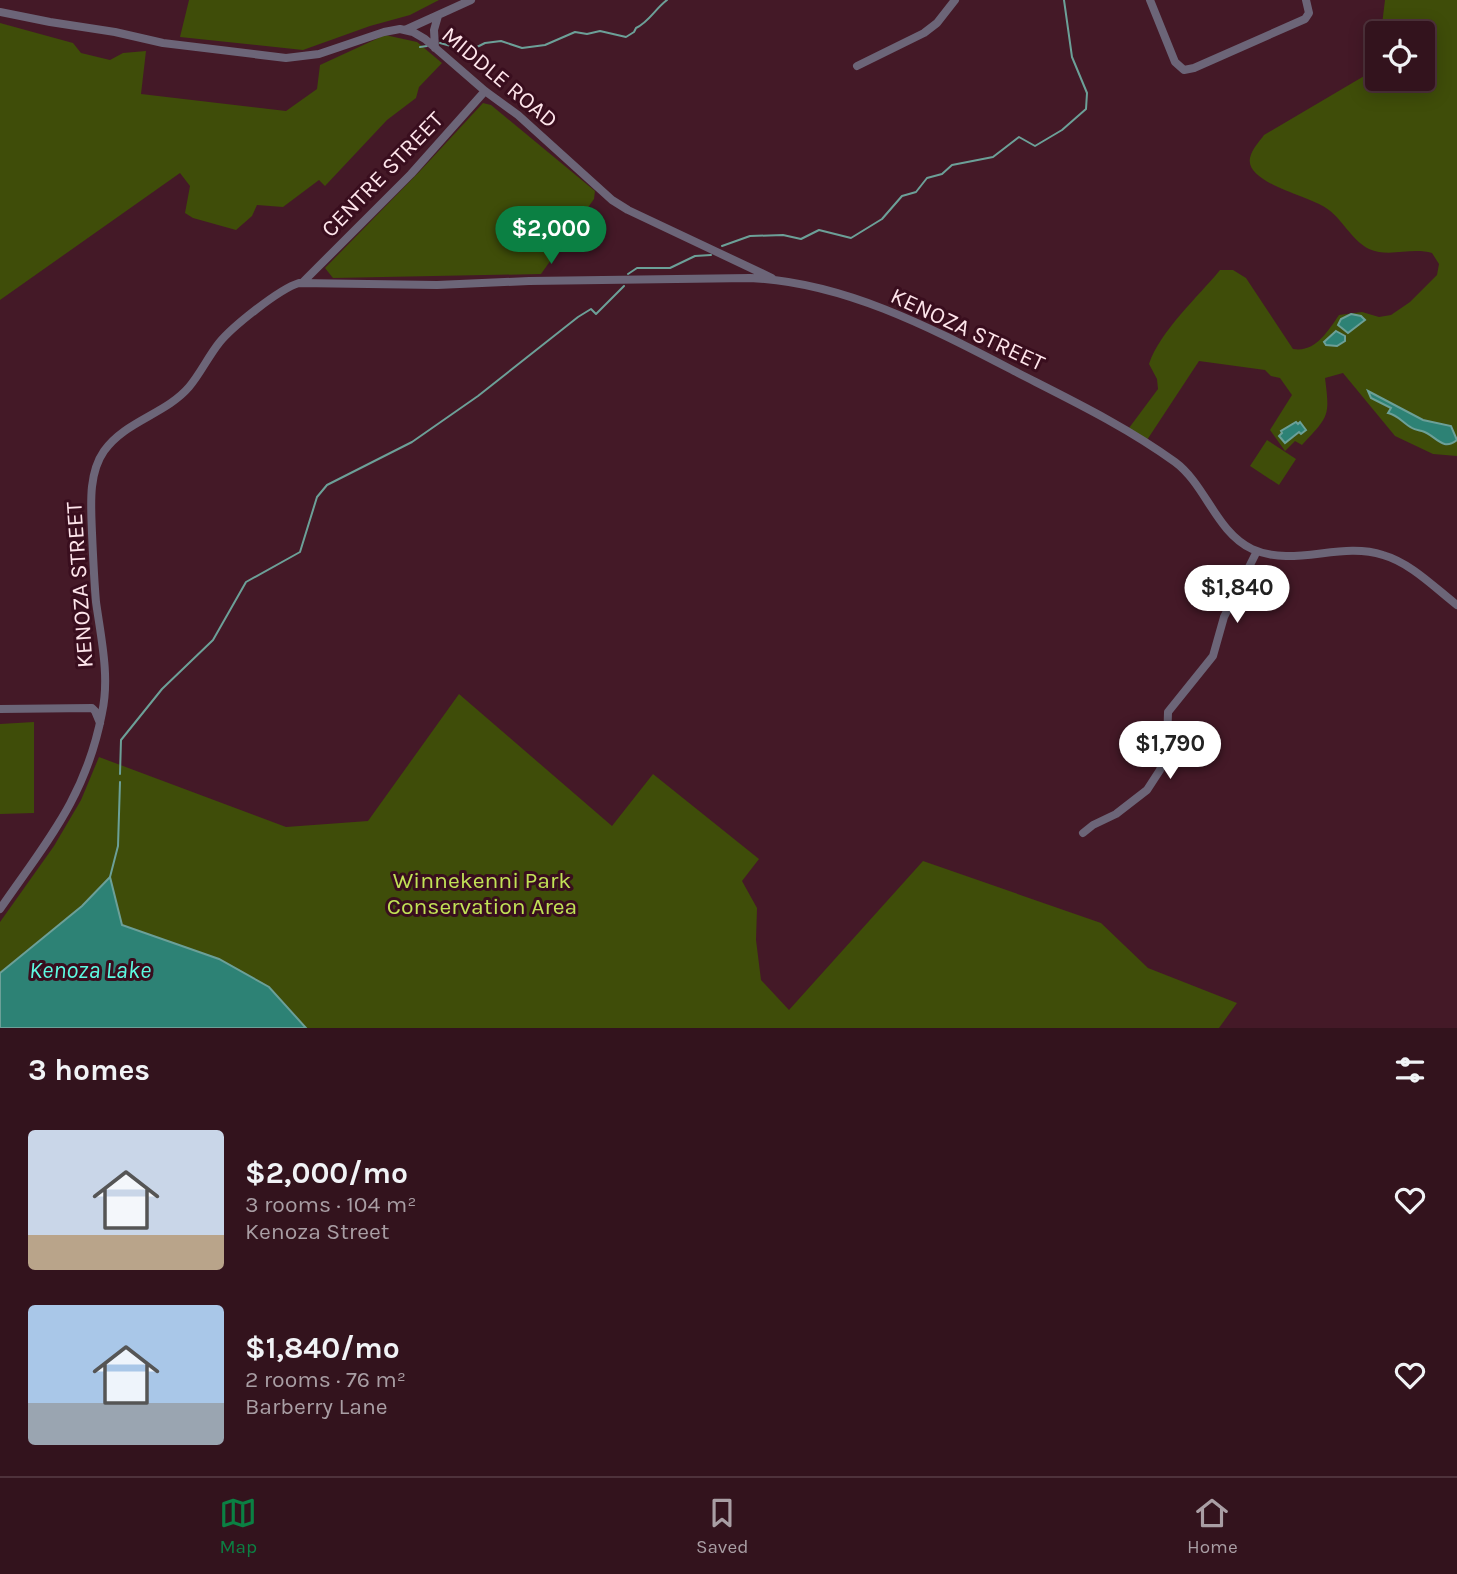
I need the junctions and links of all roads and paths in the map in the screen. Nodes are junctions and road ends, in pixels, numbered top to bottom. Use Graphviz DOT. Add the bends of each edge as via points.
graph roads {
  1 [pos="471,0"];
  2 [pos="955,0"];
  3 [pos="1150,0"];
  4 [pos="1306,0"];
  5 [pos="0,12"];
  6 [pos="438,16"];
  7 [pos="405,30"];
  8 [pos="435,48"];
  9 [pos="857,66"];
  10 [pos="485,91"];
  11 [pos="778,280"];
  12 [pos="303,282"];
  13 [pos="1257,551"];
  14 [pos="1457,605"];
  15 [pos="0,709"];
  16 [pos="100,723"];
  17 [pos="1083,833"];
  18 [pos="0,909"];
  1 -- 6 [label="street"];
  2 -- 9 [label="street" via="924,33"];
  3 -- 4 [label="street" via="1175,62 1188,70 1304,19 1309,13"];
  5 -- 7 [label="street, MIDDLE ROAD" via="163,43 286,58 309,57 384,32"];
  6 -- 7 [label="street"];
  6 -- 8 [label="street"];
  7 -- 8 [label="street, MIDDLE ROAD"];
  8 -- 10 [label="street, MIDDLE ROAD"];
  10 -- 11 [label="street, MIDDLE ROAD" via="619,205"];
  10 -- 12 [label="street, CENTRE STREET" via="411,174"];
  11 -- 12 [label="street, KENOZA STREET" via="437,285"];
  11 -- 13 [label="street, KENOZA STREET" via="907,318 1107,420 1177,463 1233,534"];
  12 -- 16 [label="street, KENOZA STREET" via="285,288 228,334 187,390 123,432 97,463 91,508 105,677"];
  13 -- 14 [label="street" via="1281,556 1356,551 1383,555"];
  13 -- 17 [label="street" via="1224,617 1213,656 1168,712 1167,747 1160,770 1147,790"];
  15 -- 16 [label="street" via="92,708"];
  16 -- 18 [label="street, KENOZA STREET" via="90,762 70,807"];
}
